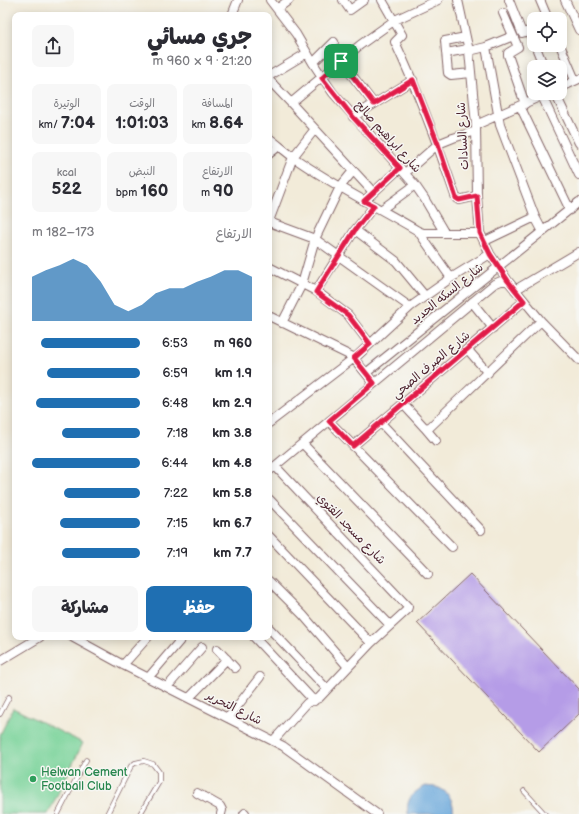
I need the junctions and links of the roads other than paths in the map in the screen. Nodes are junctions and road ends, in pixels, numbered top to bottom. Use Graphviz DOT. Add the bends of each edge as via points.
graph roads {
  1 [pos="238,0"];
  2 [pos="270,0"];
  3 [pos="289,0"];
  4 [pos="344,0"];
  5 [pos="364,0"];
  6 [pos="382,0"];
  7 [pos="438,0"];
  8 [pos="458,0"];
  9 [pos="508,0"];
  10 [pos="540,0"];
  11 [pos="565,0"];
  12 [pos="428,2"];
  13 [pos="277,9"];
  14 [pos="233,12"];
  15 [pos="545,12"];
  16 [pos="503,13"];
  17 [pos="395,20"];
  18 [pos="579,30"];
  19 [pos="527,32"];
  20 [pos="513,36"];
  21 [pos="466,37"];
  22 [pos="334,42"];
  23 [pos="486,47"];
  24 [pos="468,50"];
  25 [pos="564,52"];
  26 [pos="307,53"];
  27 [pos="446,53"];
  28 [pos="341,61"];
  29 [pos="313,63"];
  30 [pos="471,73"];
  31 [pos="322,78"];
  32 [pos="272,79"];
  33 [pos="413,80"];
  34 [pos="578,80"];
  35 [pos="272,83"];
  36 [pos="567,85"];
  37 [pos="533,100"];
  38 [pos="548,100"];
  39 [pos="558,100"];
  40 [pos="291,103"];
  41 [pos="374,104"];
  42 [pos="523,105"];
  43 [pos="499,115"];
  44 [pos="353,117"];
  45 [pos="476,128"];
  46 [pos="315,129"];
  47 [pos="272,140"];
  48 [pos="579,143"];
  49 [pos="438,144"];
  50 [pos="279,146"];
  51 [pos="272,152"];
  52 [pos="293,157"];
  53 [pos="354,171"];
  54 [pos="402,171"];
  55 [pos="579,175"];
  56 [pos="415,185"];
  57 [pos="340,187"];
  58 [pos="373,192"];
  59 [pos="477,196"];
  60 [pos="364,201"];
  61 [pos="579,202"];
  62 [pos="374,206"];
  63 [pos="382,210"];
  64 [pos="570,210"];
  65 [pos="272,214"];
  66 [pos="535,217"];
  67 [pos="272,223"];
  68 [pos="355,230"];
  69 [pos="418,231"];
  70 [pos="444,232"];
  71 [pos="543,232"];
  72 [pos="480,233"];
  73 [pos="315,239"];
  74 [pos="485,241"];
  75 [pos="579,252"];
  76 [pos="490,254"];
  77 [pos="339,255"];
  78 [pos="499,267"];
  79 [pos="272,269"];
  80 [pos="451,278"];
  81 [pos="508,281"];
  82 [pos="302,284"];
  83 [pos="515,290"];
  84 [pos="316,292"];
  85 [pos="425,296"];
  86 [pos="524,301"];
  87 [pos="472,302"];
  88 [pos="410,307"];
  89 [pos="272,318"];
  90 [pos="541,321"];
  91 [pos="282,323"];
  92 [pos="493,328"];
  93 [pos="370,344"];
  94 [pos="468,350"];
  95 [pos="355,358"];
  96 [pos="579,360"];
  97 [pos="366,373"];
  98 [pos="488,373"];
  99 [pos="374,383"];
  100 [pos="403,404"];
  101 [pos="272,421"];
  102 [pos="329,421"];
  103 [pos="381,423"];
  104 [pos="425,428"];
  105 [pos="436,440"];
  106 [pos="303,444"];
  107 [pos="353,446"];
  108 [pos="272,469"];
  109 [pos="272,502"];
  110 [pos="481,530"];
  111 [pos="272,539"];
  112 [pos="452,547"];
  113 [pos="428,574"];
  114 [pos="272,584"];
  115 [pos="390,625"];
  116 [pos="272,631"];
  117 [pos="35,640"];
  118 [pos="77,640"];
  119 [pos="145,640"];
  120 [pos="181,640"];
  121 [pos="257,640"];
  122 [pos="371,643"];
  123 [pos="202,647"];
  124 [pos="217,649"];
  125 [pos="227,659"];
  126 [pos="0,661"];
  127 [pos="123,665"];
  128 [pos="348,667"];
  129 [pos="236,668"];
  130 [pos="260,677"];
  131 [pos="148,678"];
  132 [pos="167,687"];
  133 [pos="327,689"];
  134 [pos="9,697"];
  135 [pos="189,698"];
  136 [pos="314,701"];
  137 [pos="0,714"];
  138 [pos="228,718"];
  139 [pos="273,741"];
  140 [pos="86,760"];
  141 [pos="524,791"];
  142 [pos="197,793"];
  143 [pos="58,814"];
  144 [pos="107,814"];
  145 [pos="140,814"];
  146 [pos="221,814"];
  147 [pos="377,814"];
  148 [pos="545,814"];
  1 -- 14 [label="street"];
  2 -- 13 [label="street, شارع ابراهيم صالح"];
  3 -- 13 [label="street"];
  4 -- 5 [label="street" via="350,10 357,10"];
  6 -- 17 [label="street"];
  7 -- 12 [label="street"];
  8 -- 21 [label="street, شارع السادات"];
  9 -- 19 [label="street" via="522,34"];
  10 -- 15 [label="street"];
  11 -- 18 [label="street"];
  12 -- 17 [label="street"];
  13 -- 26 [label="street, شارع ابراهيم صالح"];
  16 -- 20 [label="street"];
  17 -- 28 [label="street"];
  17 -- 33 [label="street" via="402,35 395,42"];
  20 -- 23 [label="street"];
  20 -- 42 [label="street" via="518,47 508,55"];
  21 -- 24 [label="street, شارع السادات"];
  21 -- 27 [label="street" via="445,41"];
  22 -- 29 [label="street"];
  23 -- 24 [label="street"];
  23 -- 43 [label="street"];
  24 -- 27 [label="street"];
  24 -- 30 [label="street, شارع السادات"];
  25 -- 34 [label="street"];
  26 -- 29 [label="street, شارع ابراهيم صالح"];
  26 -- 32 [label="street"];
  27 -- 30 [label="street" via="449,74"];
  28 -- 31 [label="street"];
  28 -- 41 [label="street"];
  29 -- 31 [label="street, شارع ابراهيم صالح"];
  30 -- 45 [label="street, شارع السادات"];
  31 -- 40 [label="street"];
  31 -- 44 [label="street, شارع ابراهيم صالح"];
  33 -- 41 [label="street"];
  33 -- 49 [label="street"];
  34 -- 36 [label="street"];
  35 -- 40 [label="street"];
  37 -- 42 [label="street"];
  38 -- 55 [label="street"];
  39 -- 48 [label="street"];
  40 -- 46 [label="street"];
  41 -- 44 [label="street"];
  42 -- 43 [label="street"];
  42 -- 64 [label="street"];
  43 -- 45 [label="street"];
  43 -- 66 [label="street" via="502,130"];
  44 -- 54 [label="street, شارع ابراهيم صالح"];
  45 -- 49 [label="street"];
  45 -- 59 [label="street, شارع السادات"];
  46 -- 52 [label="street"];
  46 -- 53 [label="street"];
  47 -- 50 [label="street"];
  49 -- 54 [label="street"];
  49 -- 59 [label="street" via="457,199"];
  50 -- 51 [label="street"];
  50 -- 52 [label="street"];
  52 -- 57 [label="street"];
  52 -- 65 [label="street"];
  53 -- 57 [label="street"];
  53 -- 58 [label="street"];
  54 -- 56 [label="street, شارع ابراهيم صالح"];
  54 -- 58 [label="street"];
  56 -- 63 [label="street"];
  56 -- 70 [label="street, شارع ابراهيم صالح"];
  57 -- 60 [label="street"];
  57 -- 73 [label="street"];
  58 -- 60 [label="street"];
  59 -- 72 [label="street, شارع السادات"];
  60 -- 62 [label="street"];
  61 -- 64 [label="street, شارع السكه الحديد"];
  62 -- 63 [label="street"];
  62 -- 68 [label="street"];
  63 -- 69 [label="street"];
  64 -- 71 [label="street, شارع السكه الحديد"];
  66 -- 71 [label="street"];
  66 -- 74 [label="street"];
  67 -- 73 [label="street"];
  68 -- 77 [label="street"];
  68 -- 85 [label="street" via="396,261"];
  69 -- 70 [label="street"];
  69 -- 80 [label="street"];
  70 -- 72 [label="street"];
  71 -- 78 [label="street, شارع السكه الحديد"];
  72 -- 74 [label="street, شارع السادات"];
  73 -- 77 [label="street"];
  73 -- 82 [label="street"];
  74 -- 76 [label="street, شارع السادات"];
  75 -- 83 [label="street"];
  76 -- 78 [label="street, شارع السادات"];
  76 -- 80 [label="street, شارع السكه الحديد"];
  77 -- 84 [label="street"];
  77 -- 88 [label="street"];
  78 -- 81 [label="street, شارع السادات"];
  78 -- 97 [label="street, شارع السكه الحديد"];
  79 -- 82 [label="street"];
  80 -- 85 [label="street, شارع السكه الحديد"];
  81 -- 83 [label="street, شارع السادات"];
  81 -- 87 [label="street, شارع السكه الحديد" via="494,284"];
  82 -- 84 [label="street"];
  82 -- 91 [label="street"];
  83 -- 86 [label="street, شارع السادات"];
  84 -- 93 [label="street" via="348,315"];
  85 -- 88 [label="street, شارع السكه الحديد"];
  86 -- 90 [label="street, شارع السادات"];
  86 -- 92 [label="street, شارع الصرف الصحي"];
  87 -- 92 [label="street"];
  87 -- 99 [label="street, شارع السكه الحديد"];
  88 -- 93 [label="street, شارع السكه الحديد"];
  89 -- 91 [label="street"];
  90 -- 96 [label="street, شارع السادات"];
  90 -- 98 [label="street"];
  91 -- 95 [label="street"];
  92 -- 94 [label="street, شارع الصرف الصحي"];
  93 -- 95 [label="street, شارع السكه الحديد"];
  94 -- 98 [label="street"];
  94 -- 100 [label="street, شارع الصرف الصحي"];
  95 -- 97 [label="street"];
  95 -- 101 [label="street, شارع السكه الحديد"];
  97 -- 99 [label="street"];
  98 -- 104 [label="street" via="430,427"];
  99 -- 102 [label="street, شارع السكه الحديد"];
  100 -- 103 [label="street, شارع الصرف الصحي"];
  100 -- 104 [label="street"];
  102 -- 106 [label="street, شارع السكه الحديد"];
  102 -- 107 [label="street"];
  103 -- 107 [label="street, شارع الصرف الصحي"];
  103 -- 110 [label="street"];
  104 -- 105 [label="street"];
  106 -- 108 [label="street, شارع السكه الحديد"];
  106 -- 113 [label="street"];
  107 -- 112 [label="street"];
  108 -- 115 [label="street, شارع مسجد الفتوي" via="407,605 408,608"];
  109 -- 115 [label="street"];
  111 -- 122 [label="street"];
  114 -- 128 [label="street"];
  115 -- 122 [label="street"];
  116 -- 133 [label="street"];
  117 -- 126 [label="street"];
  118 -- 127 [label="street, شارع التحرير"];
  119 -- 127 [label="street"];
  120 -- 131 [label="street"];
  121 -- 136 [label="street"];
  122 -- 128 [label="street"];
  123 -- 132 [label="street"];
  124 -- 125 [label="street"];
  125 -- 129 [label="street"];
  125 -- 135 [label="street"];
  127 -- 131 [label="street, شارع التحرير"];
  128 -- 133 [label="street"];
  130 -- 138 [label="street"];
  131 -- 132 [label="street, شارع التحرير"];
  132 -- 135 [label="street, شارع التحرير"];
  133 -- 136 [label="street"];
  134 -- 137 [label="lane"];
  135 -- 138 [label="street, شارع التحرير"];
  136 -- 139 [label="street" via="307,704"];
  138 -- 139 [label="street, شارع التحرير"];
  139 -- 147 [label="street, شارع التحرير"];
  140 -- 143 [label="lane"];
  141 -- 148 [label="lane"];
  142 -- 146 [label="street" via="220,806"];
  144 -- 145 [label="lane" via="131,766 144,761 153,764 159,772 159,782"];
}
